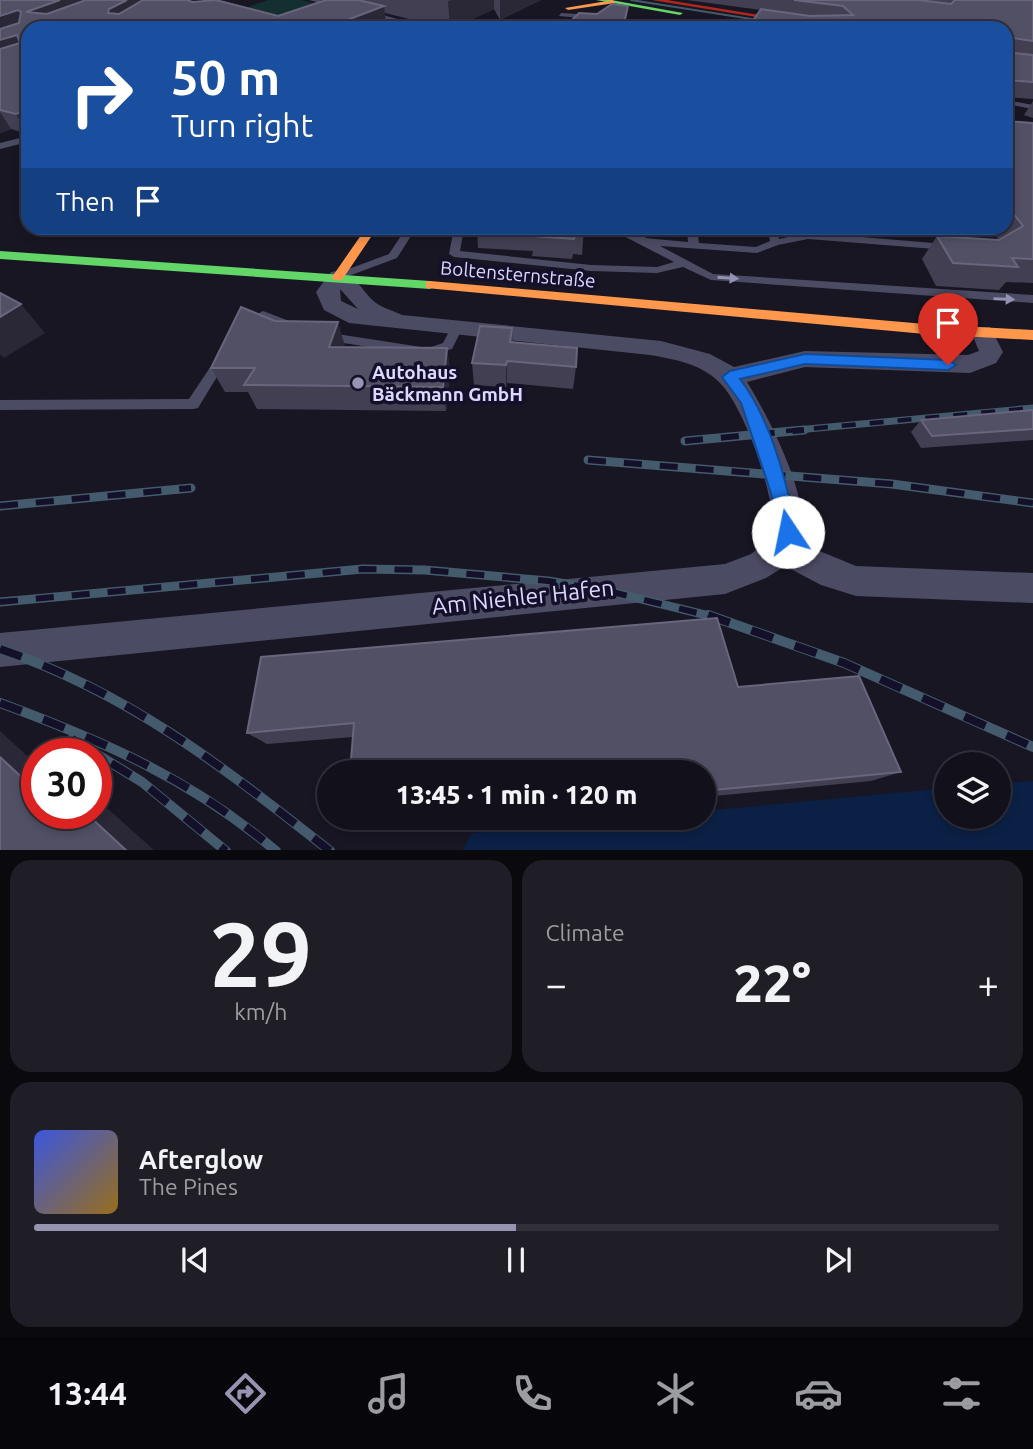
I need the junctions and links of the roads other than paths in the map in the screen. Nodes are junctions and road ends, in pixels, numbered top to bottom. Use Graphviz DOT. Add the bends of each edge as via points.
graph roads {
  1 [pos="313,0"];
  2 [pos="655,0"];
  3 [pos="606,1"];
  4 [pos="568,6"];
  5 [pos="351,9"];
  6 [pos="363,12"];
  7 [pos="398,21"];
  8 [pos="554,21"];
  9 [pos="724,21"];
  10 [pos="762,21"];
  11 [pos="1013,103"];
  12 [pos="1033,107"];
  13 [pos="21,141"];
  14 [pos="0,146"];
  15 [pos="366,235"];
  16 [pos="406,235"];
  17 [pos="458,235"];
  18 [pos="631,235"];
  19 [pos="646,235"];
  20 [pos="693,235"];
  21 [pos="773,235"];
  22 [pos="874,235"];
  23 [pos="930,235"];
  24 [pos="953,235"];
  25 [pos="641,240"];
  26 [pos="775,243"];
  27 [pos="694,246"];
  28 [pos="0,256"];
  29 [pos="393,256"];
  30 [pos="684,263"];
  31 [pos="338,277"];
  32 [pos="410,285"];
  33 [pos="1033,299"];
  34 [pos="457,327"];
  35 [pos="982,332"];
  36 [pos="1033,335"];
  37 [pos="730,377"];
  38 [pos="0,405"];
  39 [pos="782,549"];
  40 [pos="1033,588"];
  41 [pos="0,650"];
  1 -- 5 [label="lane"];
  2 -- 10 [label="main road"];
  3 -- 4 [label="main road"];
  3 -- 9 [label="main road"];
  4 -- 8 [label="main road"];
  6 -- 7 [label="lane"];
  11 -- 12 [label="lane"];
  13 -- 14 [label="lane"];
  15 -- 31 [label="main road"];
  16 -- 29 [label="lane"];
  17 -- 30 [label="lane" via="454,254 591,268 657,270"];
  18 -- 25 [label="lane"];
  19 -- 25 [label="lane"];
  20 -- 27 [label="lane"];
  21 -- 26 [label="lane"];
  22 -- 23 [label="lane"];
  24 -- 26 [label="lane" via="948,247 808,236"];
  25 -- 27 [label="lane"];
  25 -- 30 [label="lane"];
  26 -- 27 [label="lane" via="757,250"];
  28 -- 31 [label="main road, Boltensternstraße"];
  29 -- 31 [label="lane"];
  29 -- 32 [label="lane"];
  30 -- 33 [label="lane, one-way" via="711,277"];
  31 -- 32 [label="main road, Boltensternstraße"];
  31 -- 34 [label="street" via="327,292 332,305 356,318"];
  32 -- 35 [label="main road, Boltensternstraße"];
  34 -- 37 [label="street" via="676,351 699,358"];
  34 -- 38 [label="lane" via="451,345 428,352 303,332 262,315 243,325 193,404"];
  35 -- 36 [label="main road, Boltensternstraße"];
  35 -- 37 [label="street" via="991,352 970,364 805,359"];
  37 -- 39 [label="street" via="748,401 780,493 788,523"];
  39 -- 40 [label="street" via="856,581"];
  39 -- 41 [label="street, Am Niehler Hafen" via="760,566 725,579"];
}
